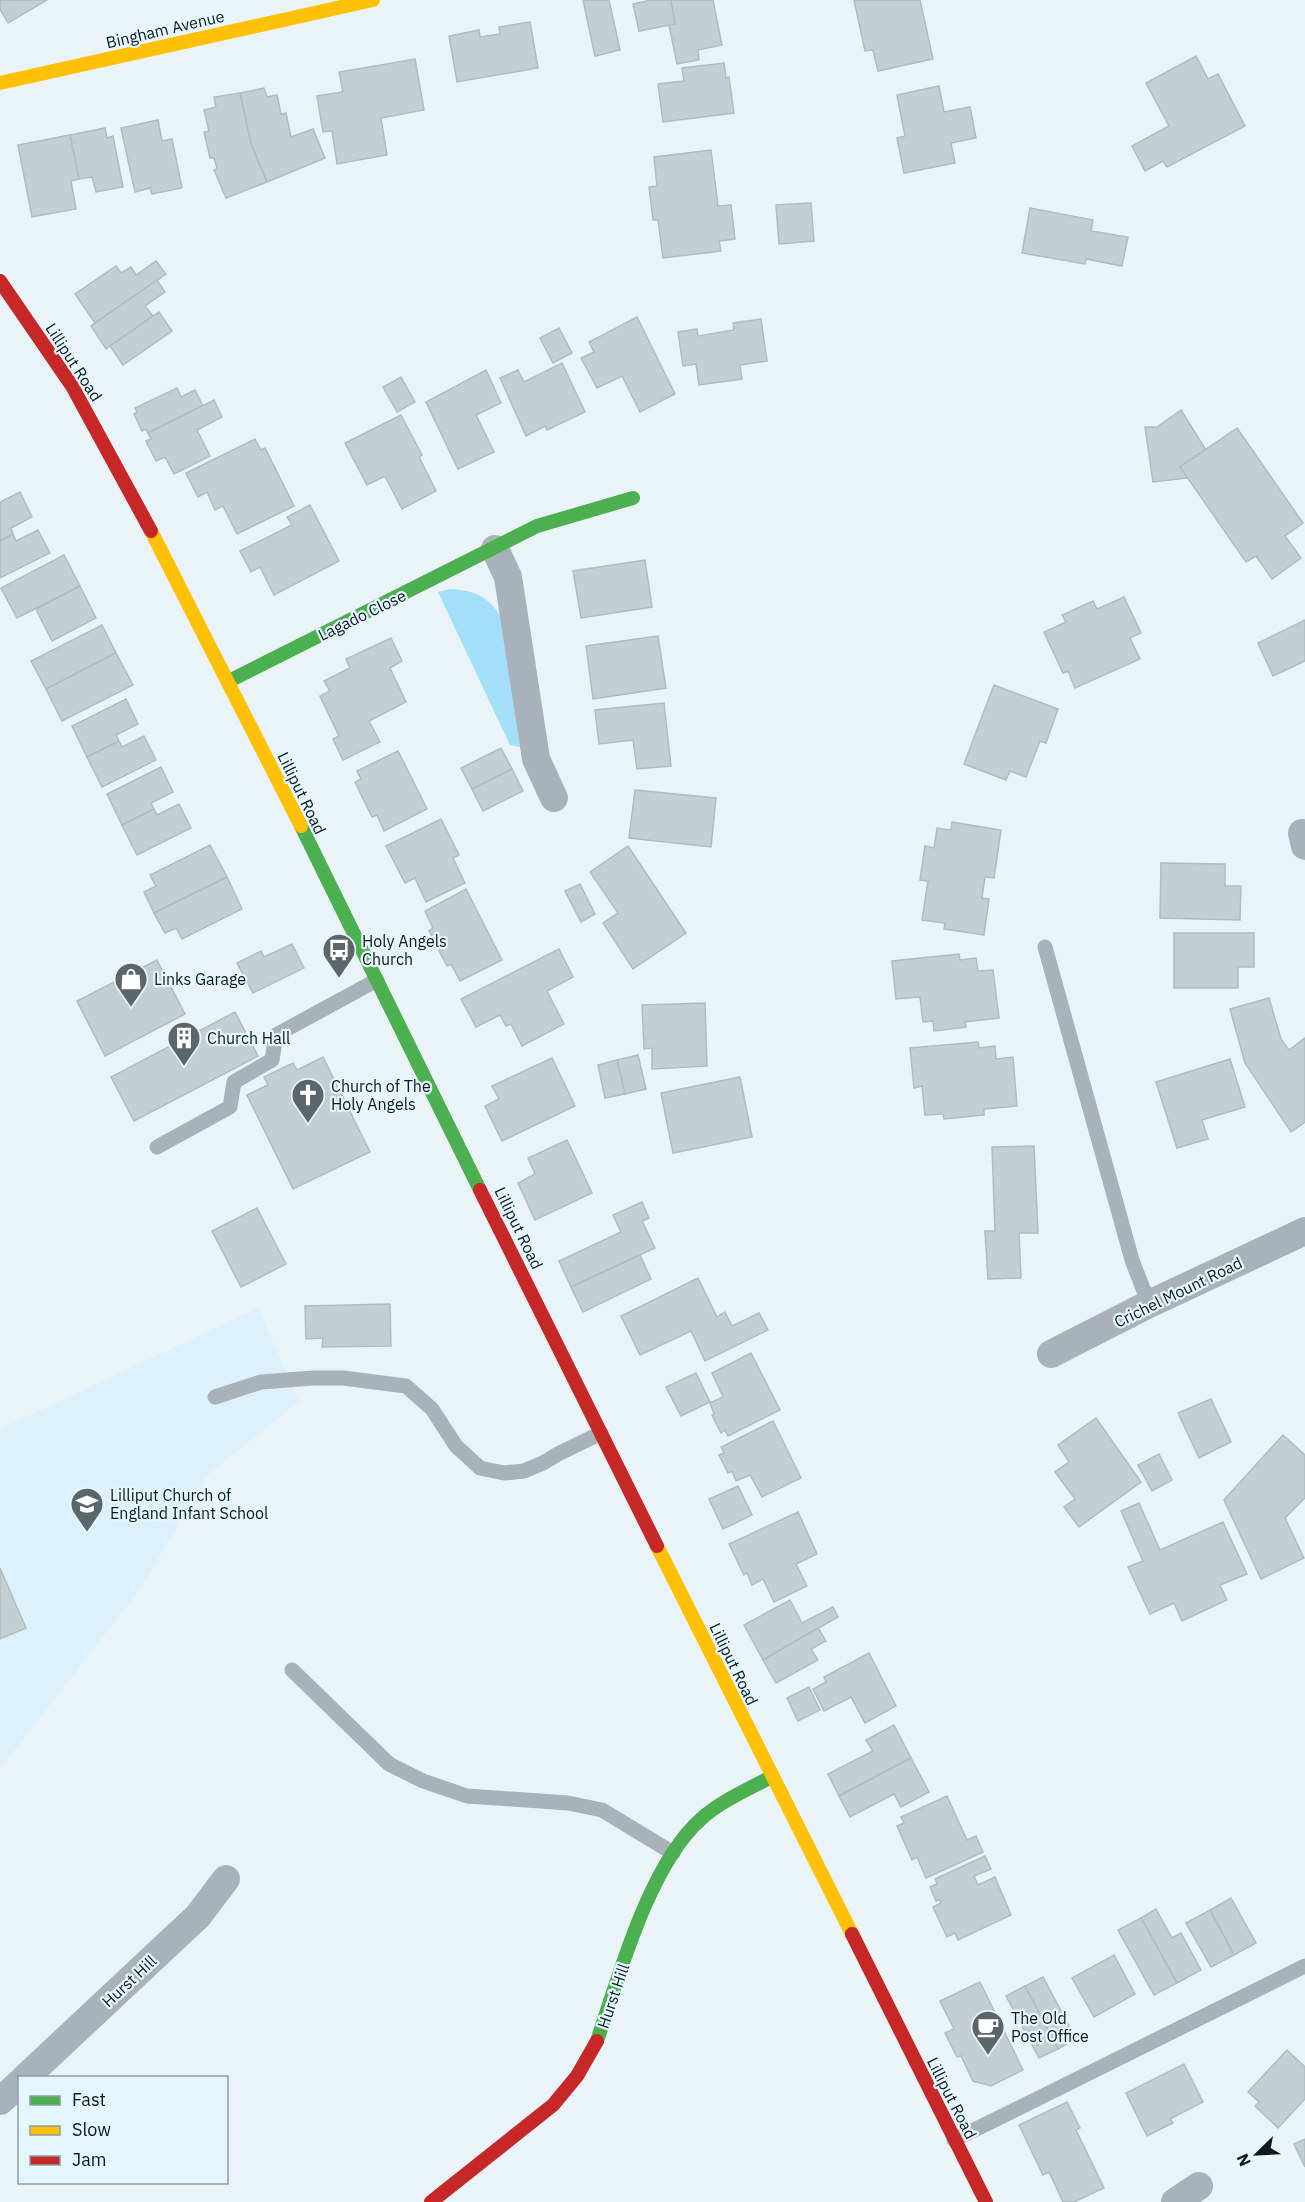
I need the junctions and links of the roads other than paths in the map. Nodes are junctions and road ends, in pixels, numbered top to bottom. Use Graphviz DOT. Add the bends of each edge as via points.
graph roads {
  1 [pos="373,0"];
  2 [pos="0,83"];
  3 [pos="0,281"];
  4 [pos="633,498"];
  5 [pos="495,549"];
  6 [pos="229,681"];
  7 [pos="554,798"];
  8 [pos="1045,947"];
  9 [pos="377,980"];
  10 [pos="157,1147"];
  11 [pos="1305,1231"];
  12 [pos="1149,1304"];
  13 [pos="1051,1354"];
  14 [pos="215,1397"];
  15 [pos="601,1433"];
  16 [pos="292,1671"];
  17 [pos="771,1777"];
  18 [pos="674,1853"];
  19 [pos="226,1879"];
  20 [pos="1305,1966"];
  21 [pos="27,2076"];
  22 [pos="18,2085"];
  23 [pos="0,2101"];
  24 [pos="954,2140"];
  25 [pos="1199,2186"];
  26 [pos="431,2202"];
  27 [pos="986,2202"];
  28 [pos="1175,2202"];
  1 -- 2 [label="street, Bingham Avenue"];
  3 -- 6 [label="street, Lilliput Road" via="72,386"];
  4 -- 5 [label="street, Lagado Close" via="537,526"];
  5 -- 6 [label="street, Lagado Close"];
  5 -- 7 [label="street" via="508,577 536,759"];
  6 -- 9 [label="street, Lilliput Road"];
  8 -- 12 [label="lane" via="1132,1260"];
  9 -- 10 [label="lane" via="276,1035 272,1060 234,1082 230,1107"];
  9 -- 15 [label="street, Lilliput Road"];
  11 -- 12 [label="street, Crichel Mount Road"];
  12 -- 13 [label="street, Crichel Mount Road"];
  14 -- 15 [label="lane" via="261,1382 313,1378 406,1386 432,1409 456,1446 480,1468 504,1473 543,1463"];
  15 -- 17 [label="street, Lilliput Road"];
  16 -- 18 [label="lane" via="389,1764 467,1796 568,1803 602,1810"];
  17 -- 18 [label="street, Hurst Hill" via="700,1820"];
  17 -- 24 [label="street, Lilliput Road"];
  18 -- 26 [label="street, Hurst Hill" via="655,1883 595,2046 577,2076 553,2105"];
  19 -- 21 [label="street, Hurst Hill" via="198,1916"];
  20 -- 24 [label="lane"];
  22 -- 23 [label="street"];
  24 -- 27 [label="street, Lilliput Road"];
  25 -- 28 [label="street"];
}
